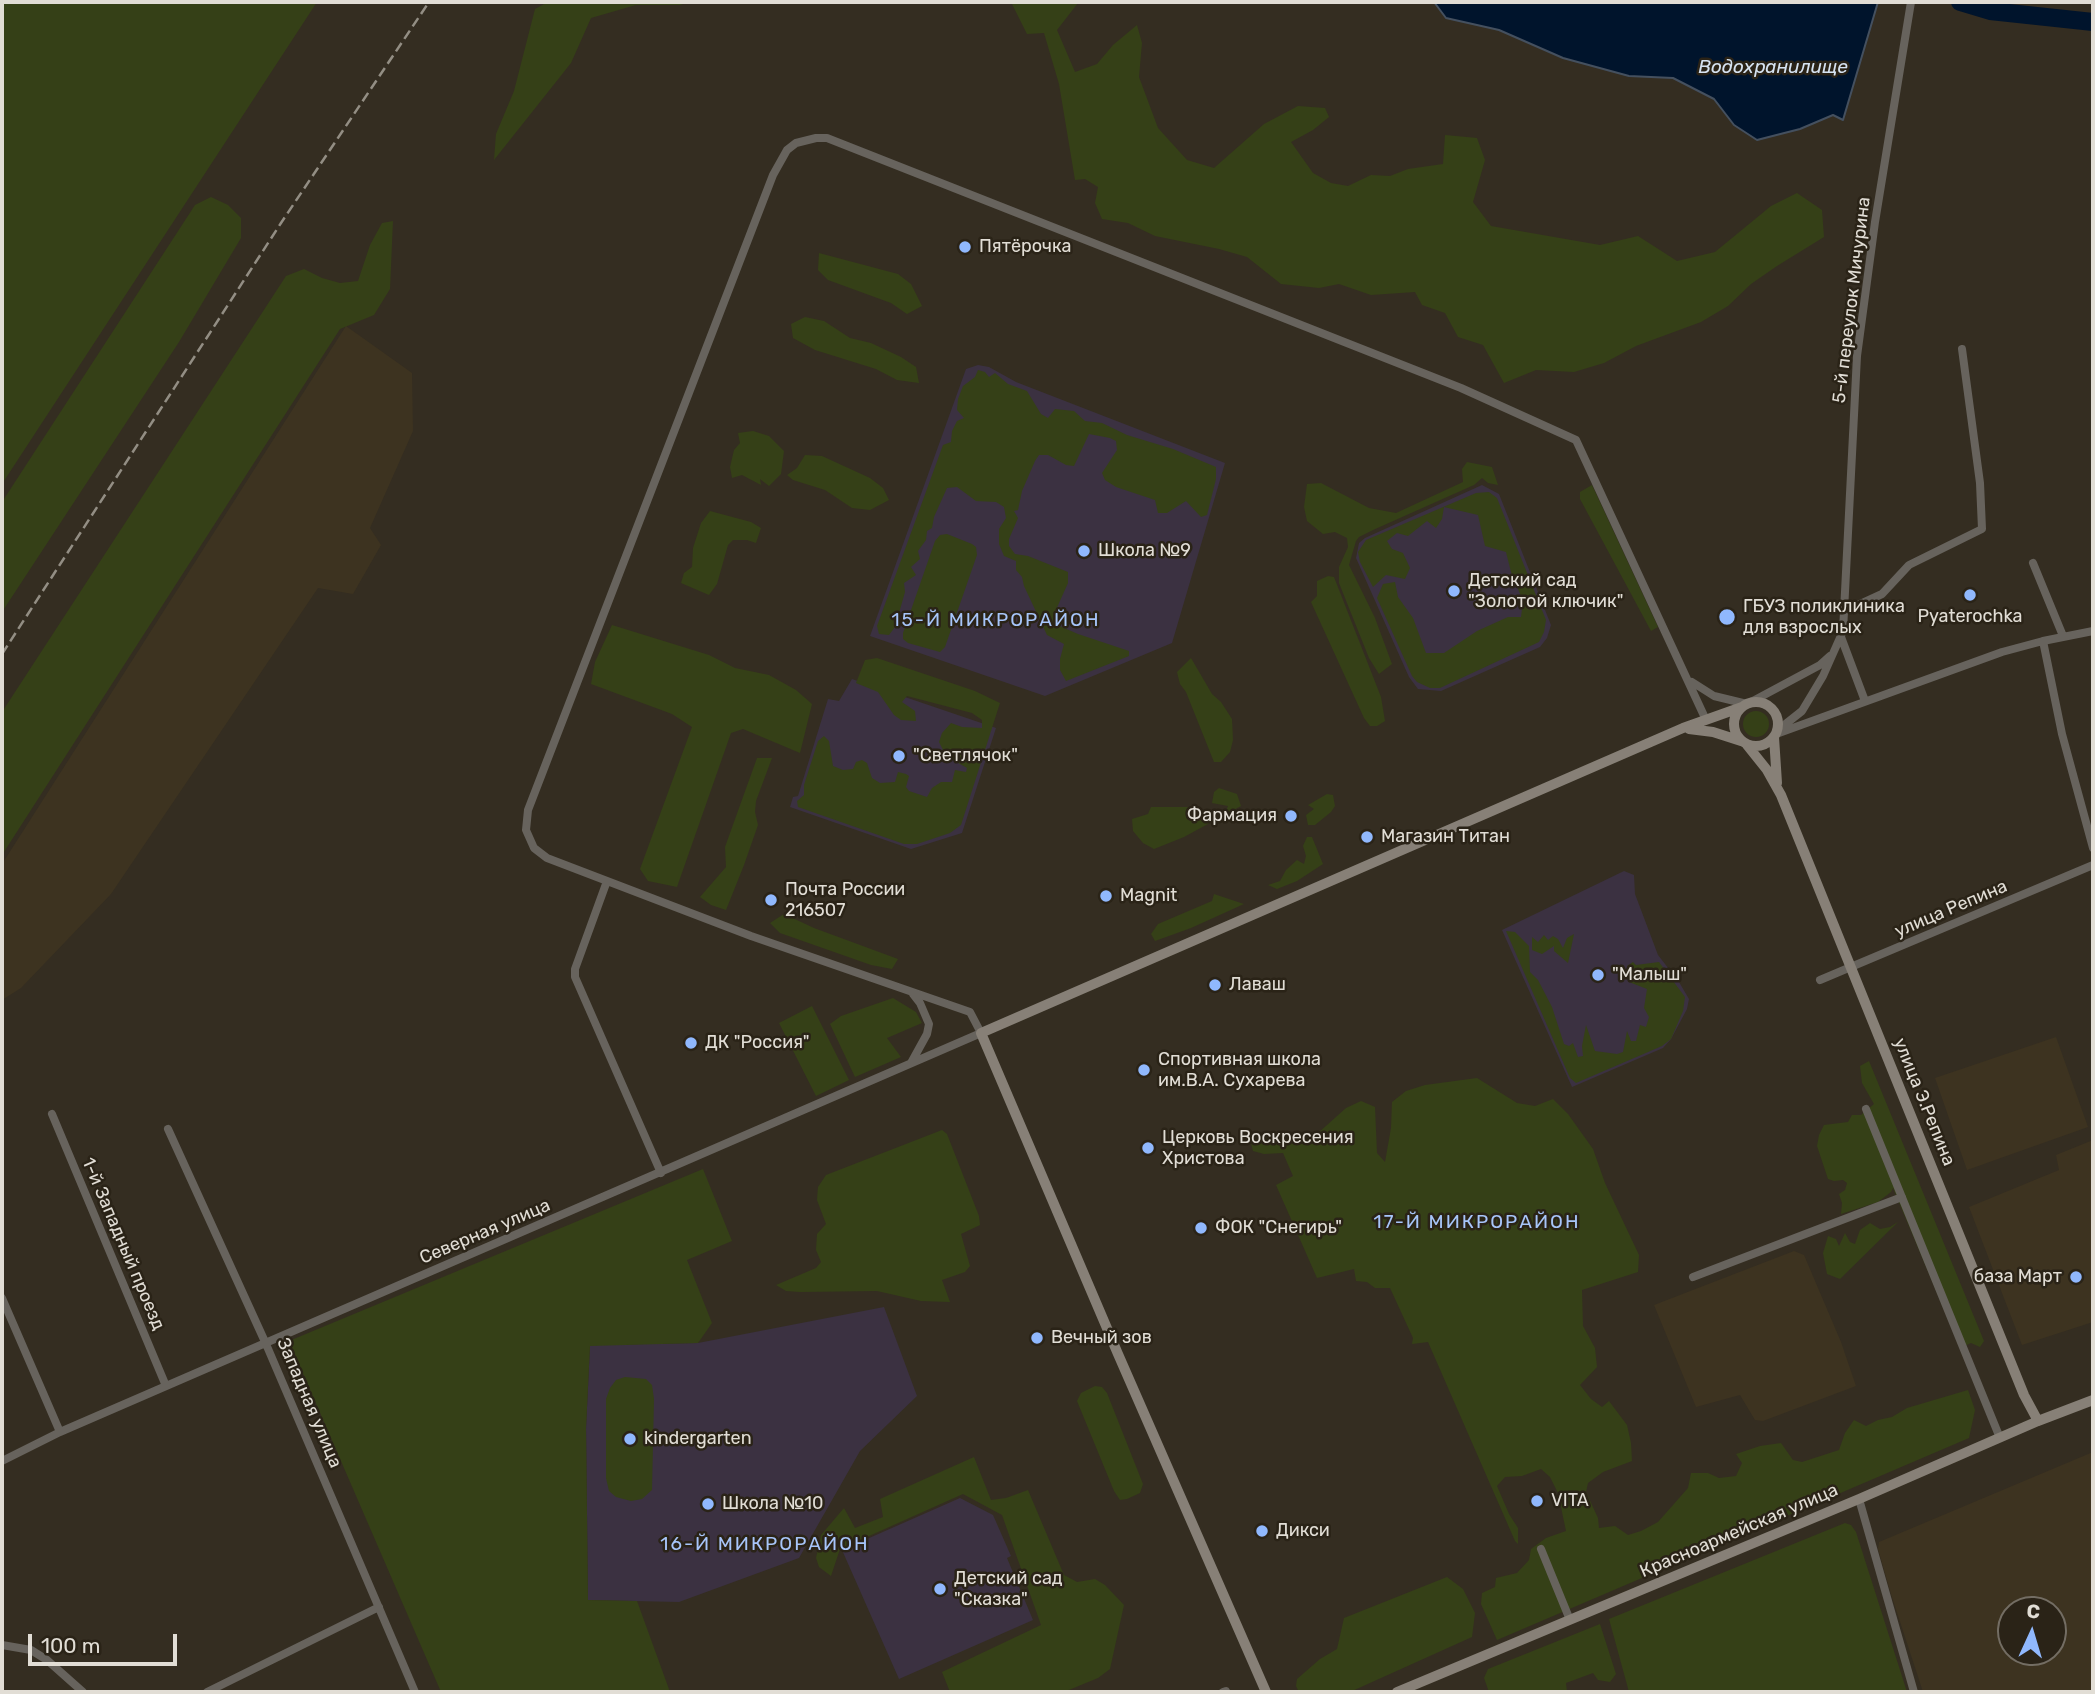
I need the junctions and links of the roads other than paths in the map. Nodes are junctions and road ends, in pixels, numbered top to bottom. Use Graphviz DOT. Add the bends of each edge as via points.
graph roads {
  1 [pos="1910,2"];
  2 [pos="1962,349"];
  3 [pos="2033,563"];
  4 [pos="1845,611"];
  5 [pos="2093,631"];
  6 [pos="2063,636"];
  7 [pos="2043,640"];
  8 [pos="1839,641"];
  9 [pos="1686,674"];
  10 [pos="1865,701"];
  11 [pos="1747,704"];
  12 [pos="1706,720"];
  13 [pos="1683,728"];
  14 [pos="1776,733"];
  15 [pos="1744,743"];
  16 [pos="1781,795"];
  17 [pos="2093,848"];
  18 [pos="2093,865"];
  19 [pos="607,881"];
  20 [pos="1850,967"];
  21 [pos="1820,980"];
  22 [pos="911,992"];
  23 [pos="981,1032"];
  24 [pos="911,1063"];
  25 [pos="1866,1109"];
  26 [pos="52,1114"];
  27 [pos="168,1129"];
  28 [pos="661,1173"];
  29 [pos="1902,1197"];
  30 [pos="1693,1277"];
  31 [pos="2,1298"];
  32 [pos="266,1343"];
  33 [pos="166,1386"];
  34 [pos="2093,1400"];
  35 [pos="2038,1421"];
  36 [pos="60,1432"];
  37 [pos="2000,1438"];
  38 [pos="2,1461"];
  39 [pos="1859,1499"];
  40 [pos="1541,1549"];
  41 [pos="379,1607"];
  42 [pos="1570,1620"];
  43 [pos="2,1645"];
  44 [pos="83,1692"];
  45 [pos="207,1692"];
  46 [pos="415,1692"];
  47 [pos="1266,1692"];
  48 [pos="1397,1692"];
  49 [pos="1914,1692"];
  1 -- 4 [label="street, 5-й переулок Мичурина" via="1857,356"];
  2 -- 4 [label="street" via="1982,529 1909,565 1882,594"];
  3 -- 6 [label="street"];
  4 -- 8 [label="street, 5-й переулок Мичурина"];
  5 -- 6 [label="street"];
  6 -- 7 [label="street"];
  7 -- 10 [label="street"];
  7 -- 17 [label="street"];
  8 -- 10 [label="street"];
  8 -- 11 [label="street" via="1820,665"];
  8 -- 14 [label="street, 5-й переулок Мичурина" via="1802,711"];
  9 -- 11 [label="street" via="1705,693"];
  9 -- 12 [label="street"];
  9 -- 19 [label="street" via="1576,440 1461,388 853,148 827,138 807,139 787,150 773,175 528,810 526,830 534,848 547,858"];
  10 -- 14 [label="street"];
  11 -- 12 [label="street"];
  11 -- 14 [label="street" via="1766,704 1774,710"];
  11 -- 15 [label="street" via="1735,715 1734,727"];
  12 -- 13 [label="street"];
  13 -- 15 [label="street"];
  13 -- 23 [label="street"];
  14 -- 15 [label="street" via="1765,745"];
  14 -- 16 [label="street, улица Э.Репина"];
  15 -- 16 [label="street, улица Э.Репина"];
  16 -- 20 [label="street, улица Э.Репина"];
  18 -- 20 [label="street, улица Репина"];
  19 -- 22 [label="street"];
  19 -- 28 [label="street" via="575,976"];
  20 -- 21 [label="street, улица Репина"];
  20 -- 35 [label="street, улица Э.Репина"];
  22 -- 23 [label="street" via="970,1012"];
  22 -- 24 [label="street" via="929,1024"];
  23 -- 24 [label="street, Северная улица"];
  23 -- 47 [label="street"];
  24 -- 28 [label="street, Северная улица"];
  25 -- 29 [label="street"];
  26 -- 33 [label="street, 1-й Западный проезд"];
  27 -- 32 [label="street, Западная улица"];
  28 -- 32 [label="street, Северная улица"];
  29 -- 30 [label="street"];
  29 -- 37 [label="street"];
  31 -- 36 [label="street"];
  32 -- 33 [label="street, Северная улица"];
  32 -- 41 [label="street, Западная улица"];
  33 -- 36 [label="street, Северная улица"];
  34 -- 35 [label="street, Красноармейская улица"];
  35 -- 37 [label="street, Красноармейская улица"];
  36 -- 38 [label="street, Северная улица"];
  37 -- 39 [label="street, Красноармейская улица"];
  39 -- 42 [label="street, Красноармейская улица"];
  39 -- 49 [label="street"];
  40 -- 42 [label="street"];
  41 -- 45 [label="street"];
  41 -- 46 [label="street, Западная улица"];
  42 -- 48 [label="street, Красноармейская улица"];
  43 -- 44 [label="street" via="31,1650"];
}
